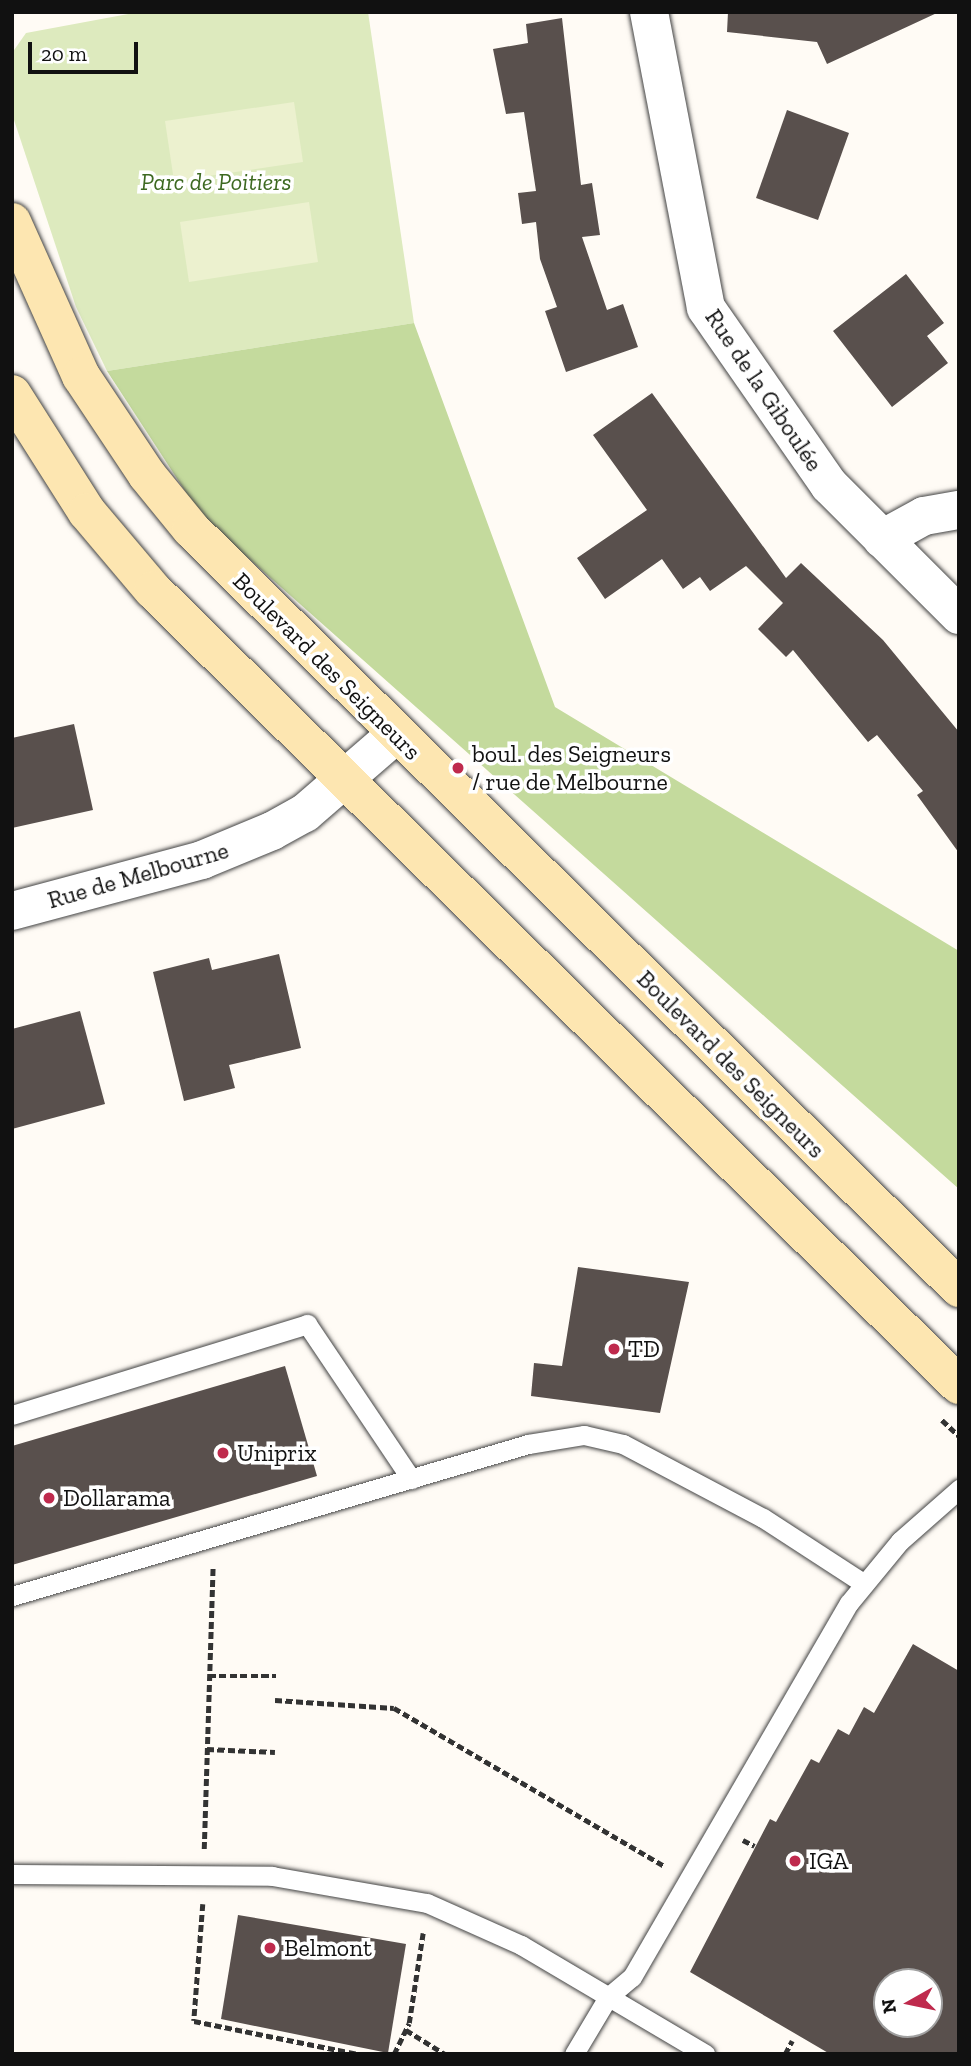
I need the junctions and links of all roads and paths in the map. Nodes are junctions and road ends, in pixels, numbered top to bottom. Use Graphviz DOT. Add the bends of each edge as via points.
graph roads {
  1 [pos="649,12"];
  2 [pos="12,222"];
  3 [pos="12,394"];
  4 [pos="959,510"];
  5 [pos="882,539"];
  6 [pos="959,615"];
  7 [pos="395,735"];
  8 [pos="345,780"];
  9 [pos="12,911"];
  10 [pos="959,1288"];
  11 [pos="959,1385"];
  12 [pos="12,1415"];
  13 [pos="411,1479"];
  14 [pos="959,1489"];
  15 [pos="213,1567"];
  16 [pos="863,1583"];
  17 [pos="12,1596"];
  18 [pos="209,1675"];
  19 [pos="276,1676"];
  20 [pos="275,1700"];
  21 [pos="207,1749"];
  22 [pos="275,1752"];
  23 [pos="744,1840"];
  24 [pos="755,1846"];
  25 [pos="204,1850"];
  26 [pos="668,1868"];
  27 [pos="12,1874"];
  28 [pos="204,1892"];
  29 [pos="424,1927"];
  30 [pos="608,1997"];
  31 [pos="405,2030"];
  32 [pos="792,2041"];
  33 [pos="357,2054"];
  34 [pos="394,2054"];
  35 [pos="445,2054"];
  36 [pos="574,2054"];
  37 [pos="705,2054"];
  38 [pos="785,2054"];
  1 -- 5 [label="street, Rue de la Giboulée" via="706,308 800,447"];
  2 -- 7 [label="street, Boulevard des Seigneurs" via="81,376 147,475 210,550"];
  3 -- 8 [label="street" via="50,458 126,559"];
  4 -- 5 [label="street" via="924,516"];
  5 -- 6 [label="street, Rue de la Giboulée"];
  7 -- 8 [label="street, Rue de Melbourne"];
  7 -- 10 [label="street, Boulevard des Seigneurs"];
  8 -- 9 [label="street, Rue de Melbourne" via="304,813 227,852"];
  8 -- 11 [label="street"];
  12 -- 13 [label="lane" via="307,1324"];
  13 -- 16 [label="lane" via="528,1444 584,1435 623,1444 762,1518"];
  13 -- 17 [label="lane"];
  14 -- 16 [label="lane" via="900,1541"];
  15 -- 18 [label="path"];
  16 -- 30 [label="lane" via="632,1977"];
  18 -- 19 [label="path"];
  18 -- 21 [label="path"];
  20 -- 26 [label="path" via="394,1707"];
  21 -- 22 [label="path"];
  21 -- 25 [label="path"];
  23 -- 24 [label="path"];
  27 -- 30 [label="lane" via="272,1876 427,1903 472,1919"];
  28 -- 33 [label="path" via="194,2021"];
  29 -- 31 [label="path"];
  30 -- 36 [label="lane"];
  30 -- 37 [label="lane"];
  31 -- 34 [label="path"];
  31 -- 35 [label="path"];
  32 -- 38 [label="path"];
}
